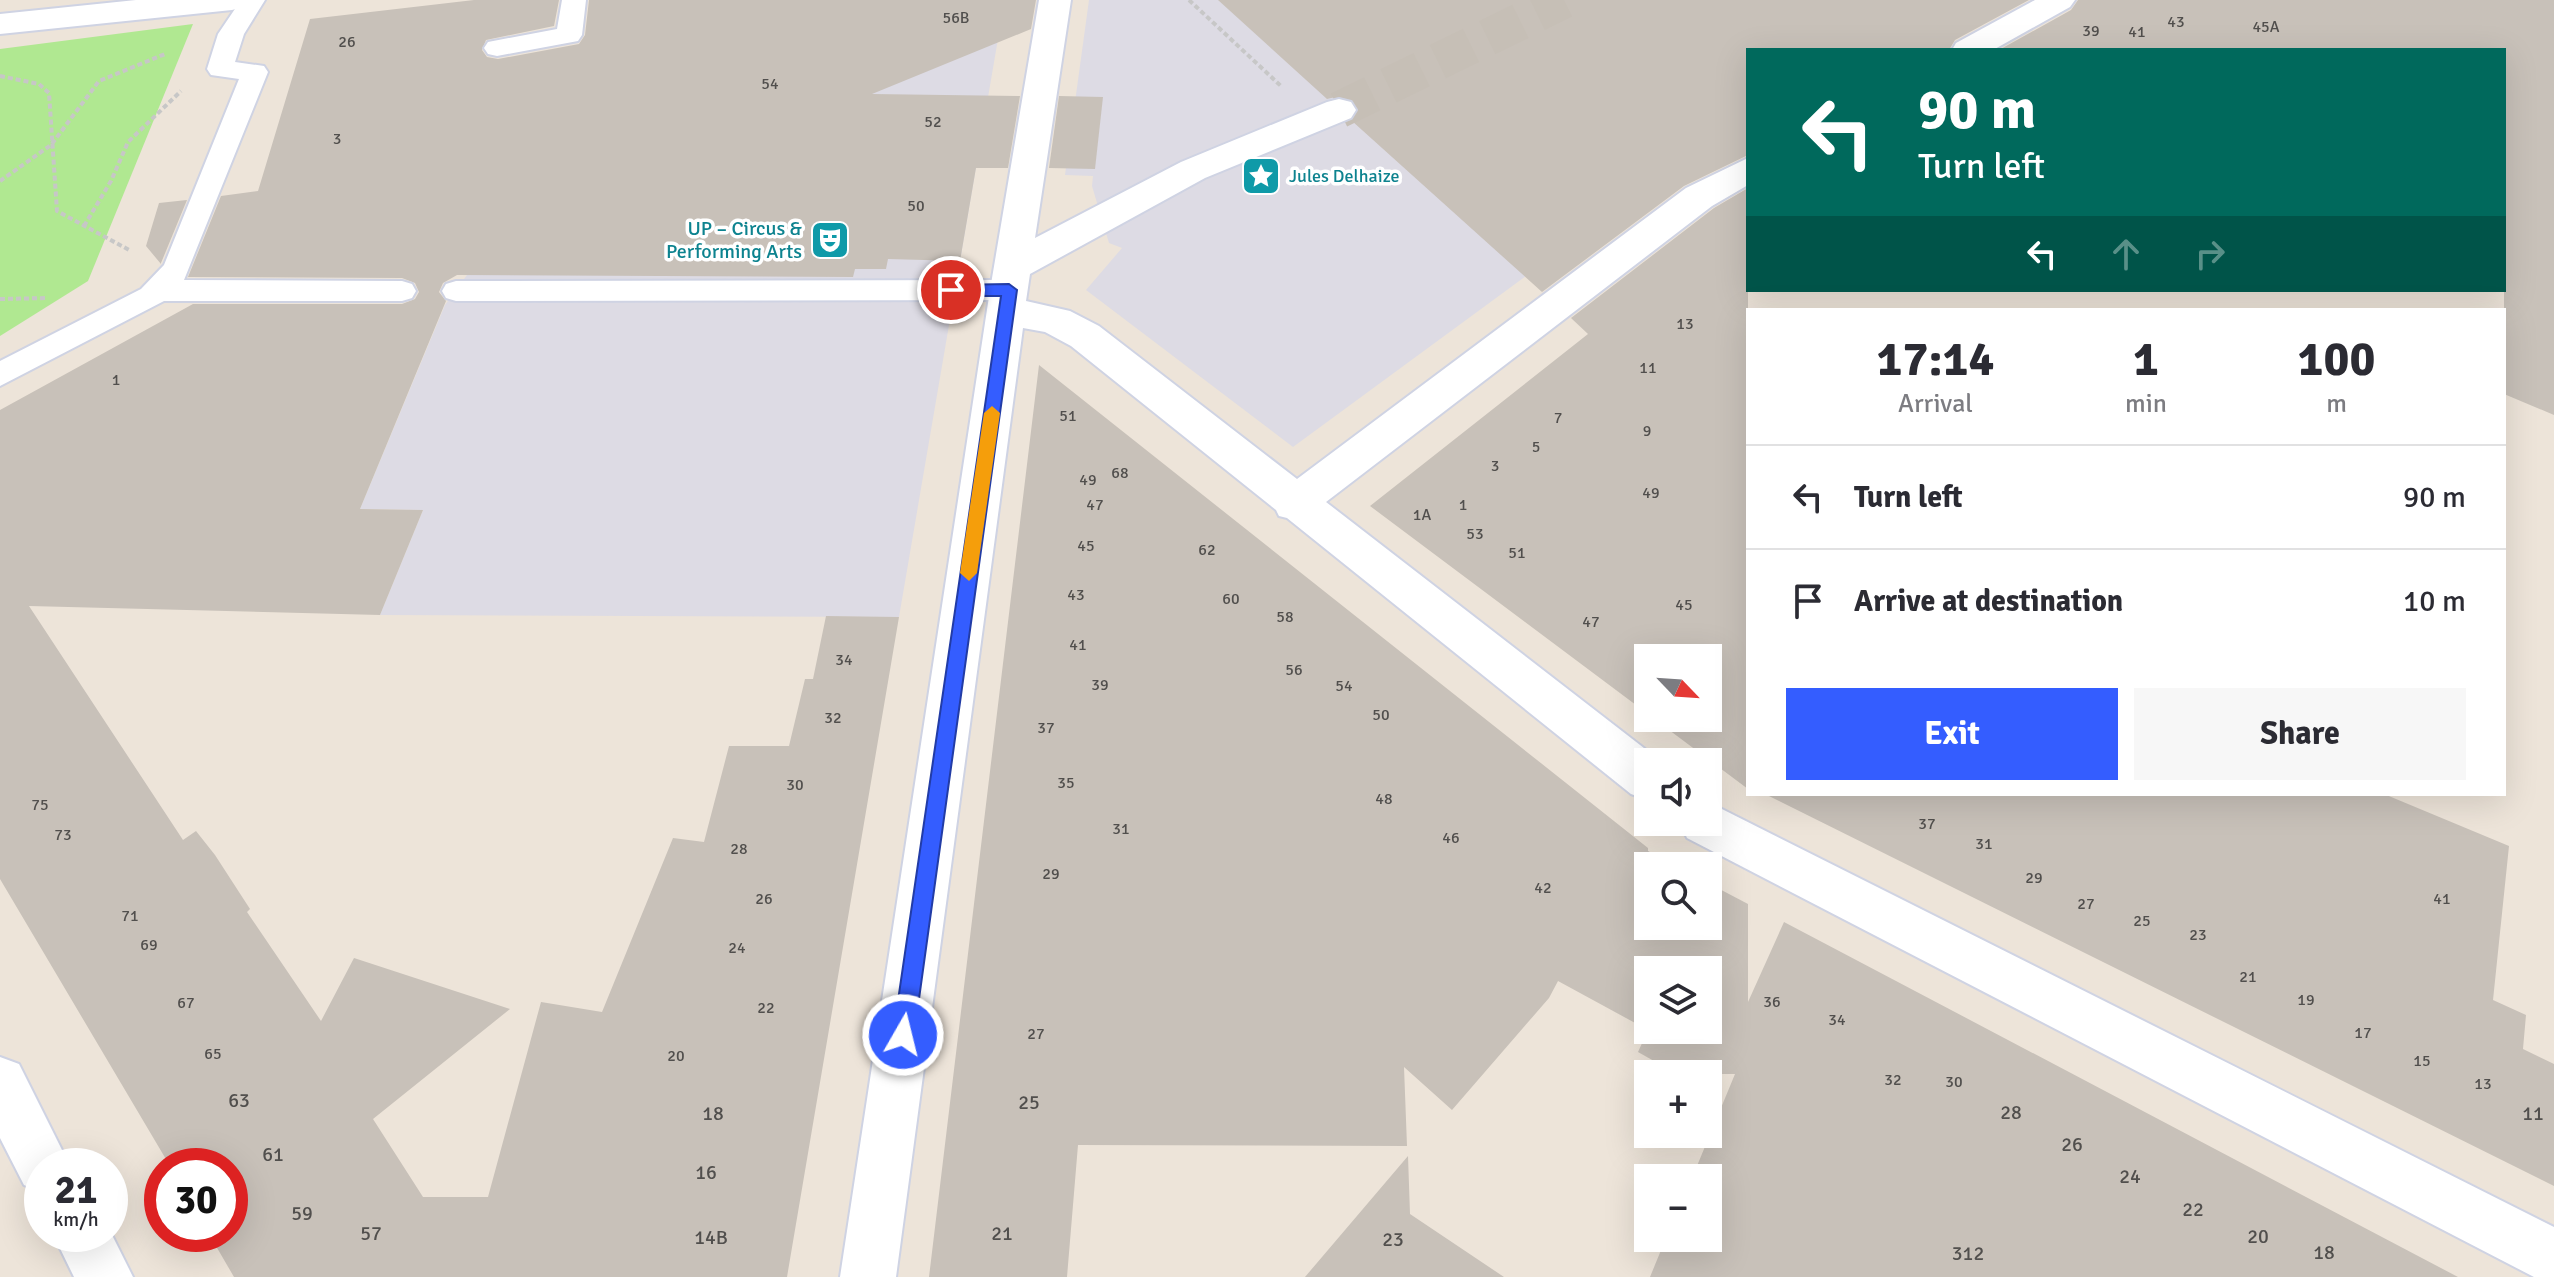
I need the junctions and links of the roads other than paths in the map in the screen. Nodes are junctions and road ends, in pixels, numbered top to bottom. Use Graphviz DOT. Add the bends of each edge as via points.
graph roads {
  1 [pos="232,0"];
  2 [pos="253,0"];
  3 [pos="574,0"];
  4 [pos="1055,0"];
  5 [pos="2059,0"];
  6 [pos="0,24"];
  7 [pos="497,48"];
  8 [pos="1972,48"];
  9 [pos="1339,110"];
  10 [pos="1746,171"];
  11 [pos="166,280"];
  12 [pos="1010,290"];
  13 [pos="402,291"];
  14 [pos="456,291"];
  15 [pos="0,375"];
  16 [pos="1294,504"];
  17 [pos="1634,768"];
  18 [pos="1722,831"];
  19 [pos="0,1083"];
  20 [pos="34,1148"];
  21 [pos="91,1252"];
  22 [pos="2554,1257"];
  23 [pos="105,1277"];
  24 [pos="868,1277"];
  1 -- 6 [label="street"];
  2 -- 11 [label="lane" via="231,34 220,69 255,72"];
  3 -- 7 [label="lane" via="569,35"];
  4 -- 12 [label="street"];
  5 -- 8 [label="street"];
  9 -- 12 [label="street" via="1193,170"];
  10 -- 16 [label="street" via="1699,197"];
  11 -- 13 [label="lane"];
  11 -- 15 [label="lane"];
  12 -- 14 [label="lane"];
  12 -- 16 [label="street" via="1043,315 1065,323"];
  12 -- 24 [label="street"];
  16 -- 17 [label="street"];
  18 -- 22 [label="street"];
  19 -- 20 [label="street"];
  21 -- 23 [label="street"];
}
